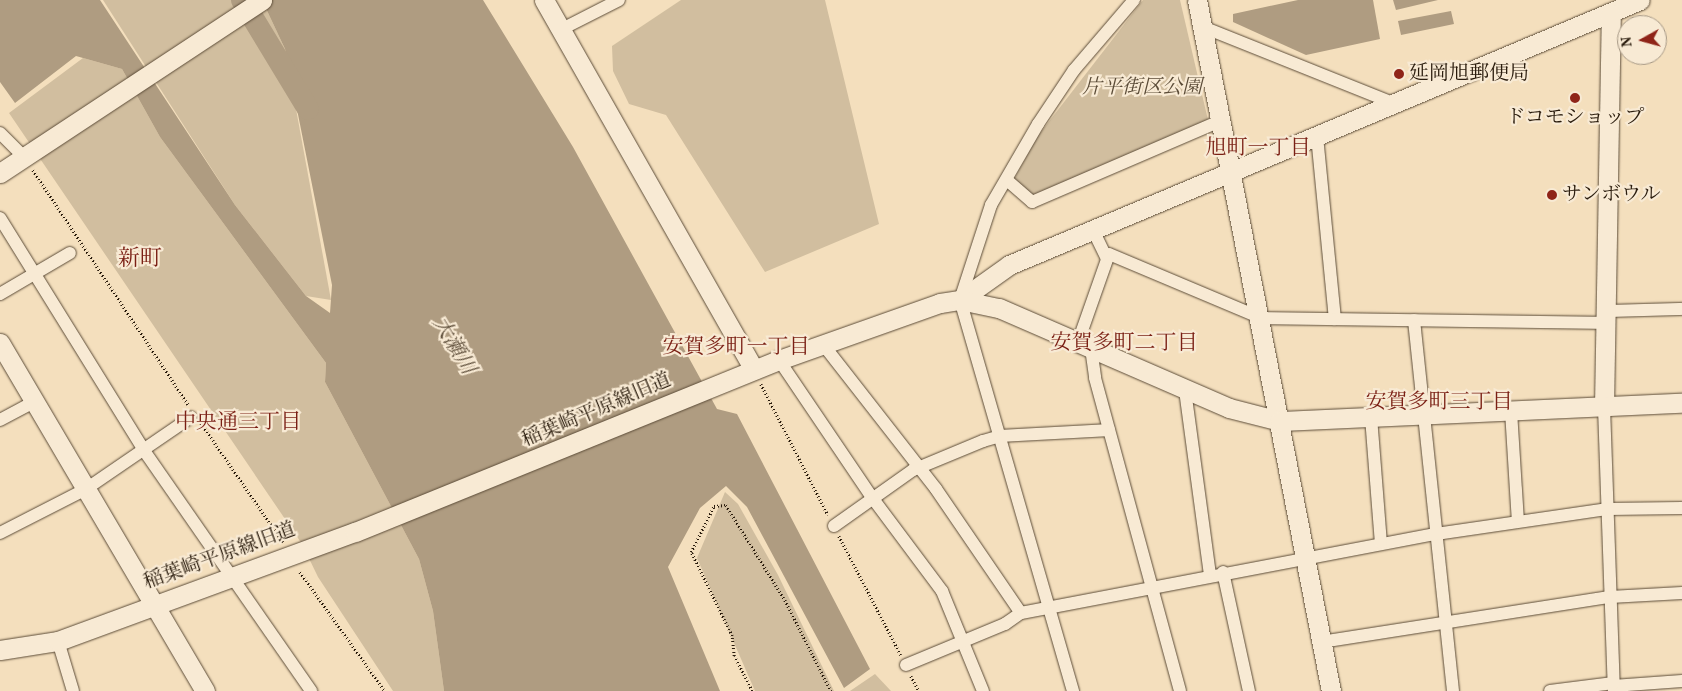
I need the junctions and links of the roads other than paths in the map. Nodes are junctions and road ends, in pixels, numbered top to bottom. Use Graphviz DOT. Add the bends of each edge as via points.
graph roads {
  1 [pos="262,0"];
  2 [pos="544,0"];
  3 [pos="619,0"];
  4 [pos="1134,0"];
  5 [pos="1197,0"];
  6 [pos="1640,0"];
  7 [pos="1611,14"];
  8 [pos="1202,27"];
  9 [pos="560,30"];
  10 [pos="1396,104"];
  11 [pos="1222,120"];
  12 [pos="0,133"];
  13 [pos="1317,136"];
  14 [pos="29,160"];
  15 [pos="1232,170"];
  16 [pos="0,173"];
  17 [pos="1008,181"];
  18 [pos="0,218"];
  19 [pos="1093,230"];
  20 [pos="70,253"];
  21 [pos="1107,259"];
  22 [pos="32,274"];
  23 [pos="0,294"];
  24 [pos="960,300"];
  25 [pos="1682,309"];
  26 [pos="1606,317"];
  27 [pos="1261,318"];
  28 [pos="1335,319"];
  29 [pos="1414,320"];
  30 [pos="0,343"];
  31 [pos="822,343"];
  32 [pos="1085,345"];
  33 [pos="780,360"];
  34 [pos="754,370"];
  35 [pos="1185,390"];
  36 [pos="34,402"];
  37 [pos="1682,403"];
  38 [pos="1604,407"];
  39 [pos="1511,411"];
  40 [pos="1423,415"];
  41 [pos="192,417"];
  42 [pos="1371,417"];
  43 [pos="0,420"];
  44 [pos="1280,421"];
  45 [pos="1109,430"];
  46 [pos="1001,436"];
  47 [pos="143,449"];
  48 [pos="918,467"];
  49 [pos="86,489"];
  50 [pos="871,496"];
  51 [pos="1682,508"];
  52 [pos="1608,509"];
  53 [pos="1518,521"];
  54 [pos="834,526"];
  55 [pos="0,533"];
  56 [pos="1436,534"];
  57 [pos="1381,543"];
  58 [pos="1306,556"];
  59 [pos="1223,572"];
  60 [pos="1210,574"];
  61 [pos="234,576"];
  62 [pos="1150,586"];
  63 [pos="1682,593"];
  64 [pos="1610,597"];
  65 [pos="154,604"];
  66 [pos="1048,606"];
  67 [pos="1021,613"];
  68 [pos="1446,622"];
  69 [pos="58,640"];
  70 [pos="963,642"];
  71 [pos="1321,642"];
  72 [pos="0,650"];
  73 [pos="906,665"];
  74 [pos="1682,681"];
  75 [pos="1613,686"];
  76 [pos="73,691"];
  77 [pos="205,691"];
  78 [pos="311,691"];
  79 [pos="983,691"];
  80 [pos="1073,691"];
  81 [pos="1180,691"];
  82 [pos="1249,691"];
  83 [pos="1330,691"];
  84 [pos="1453,691"];
  85 [pos="1550,691"];
  1 -- 14 [label="street"];
  2 -- 9 [label="street"];
  3 -- 9 [label="street"];
  4 -- 17 [label="street" via="1074,70"];
  5 -- 8 [label="street"];
  6 -- 7 [label="street"];
  7 -- 10 [label="street"];
  7 -- 26 [label="street"];
  8 -- 10 [label="street"];
  8 -- 11 [label="street"];
  9 -- 34 [label="street"];
  10 -- 13 [label="street"];
  11 -- 15 [label="street"];
  11 -- 17 [label="street" via="1032,202"];
  12 -- 14 [label="street"];
  13 -- 15 [label="street"];
  13 -- 28 [label="street"];
  14 -- 16 [label="street"];
  15 -- 19 [label="street"];
  15 -- 27 [label="street"];
  17 -- 24 [label="street" via="992,205"];
  18 -- 22 [label="street"];
  19 -- 21 [label="street"];
  19 -- 24 [label="street" via="1008,265"];
  20 -- 22 [label="street"];
  21 -- 27 [label="street" via="1109,254"];
  21 -- 32 [label="street"];
  22 -- 23 [label="street"];
  22 -- 47 [label="street"];
  24 -- 31 [label="street, 稲葉崎平原線旧道"];
  24 -- 32 [label="street, 稲葉崎平原線旧道" via="999,308"];
  24 -- 46 [label="street"];
  25 -- 26 [label="street"];
  26 -- 29 [label="street"];
  26 -- 38 [label="street"];
  27 -- 28 [label="street"];
  27 -- 44 [label="street"];
  28 -- 29 [label="street"];
  29 -- 40 [label="street"];
  30 -- 36 [label="street"];
  31 -- 33 [label="street, 稲葉崎平原線旧道"];
  31 -- 48 [label="street"];
  32 -- 35 [label="street, 稲葉崎平原線旧道"];
  32 -- 45 [label="street"];
  33 -- 34 [label="street, 稲葉崎平原線旧道"];
  33 -- 50 [label="street"];
  34 -- 61 [label="street, 稲葉崎平原線旧道" via="456,494 280,553"];
  35 -- 44 [label="street, 稲葉崎平原線旧道" via="1229,408"];
  35 -- 60 [label="street"];
  36 -- 43 [label="street"];
  36 -- 49 [label="street"];
  37 -- 38 [label="street, 稲葉崎平原線旧道"];
  38 -- 39 [label="street, 稲葉崎平原線旧道"];
  38 -- 52 [label="street"];
  39 -- 40 [label="street, 稲葉崎平原線旧道"];
  39 -- 53 [label="street"];
  40 -- 42 [label="street, 稲葉崎平原線旧道"];
  40 -- 56 [label="street"];
  41 -- 47 [label="street"];
  42 -- 44 [label="street, 稲葉崎平原線旧道"];
  42 -- 57 [label="street"];
  44 -- 58 [label="street"];
  45 -- 46 [label="street"];
  45 -- 62 [label="street"];
  46 -- 48 [label="street"];
  46 -- 66 [label="street"];
  47 -- 49 [label="street"];
  47 -- 61 [label="street"];
  48 -- 50 [label="street"];
  48 -- 67 [label="street"];
  49 -- 55 [label="street"];
  49 -- 65 [label="street"];
  50 -- 54 [label="street"];
  50 -- 70 [label="street" via="942,590"];
  51 -- 52 [label="street"];
  52 -- 53 [label="street"];
  52 -- 64 [label="street"];
  53 -- 56 [label="street"];
  56 -- 57 [label="street"];
  56 -- 68 [label="street"];
  57 -- 58 [label="street"];
  58 -- 59 [label="street"];
  58 -- 71 [label="street"];
  59 -- 60 [label="street"];
  59 -- 82 [label="street"];
  60 -- 62 [label="street"];
  61 -- 65 [label="street, 稲葉崎平原線旧道"];
  61 -- 78 [label="street"];
  62 -- 66 [label="street"];
  62 -- 81 [label="street"];
  63 -- 64 [label="street"];
  64 -- 68 [label="street"];
  64 -- 75 [label="street"];
  65 -- 69 [label="street, 稲葉崎平原線旧道"];
  65 -- 77 [label="street"];
  66 -- 67 [label="street"];
  66 -- 80 [label="street"];
  67 -- 70 [label="street" via="1006,624"];
  68 -- 71 [label="street"];
  68 -- 84 [label="street"];
  69 -- 72 [label="street, 稲葉崎平原線旧道"];
  69 -- 76 [label="street"];
  70 -- 73 [label="street"];
  70 -- 79 [label="street"];
  71 -- 83 [label="street"];
  74 -- 75 [label="street"];
  75 -- 85 [label="street"];
}
